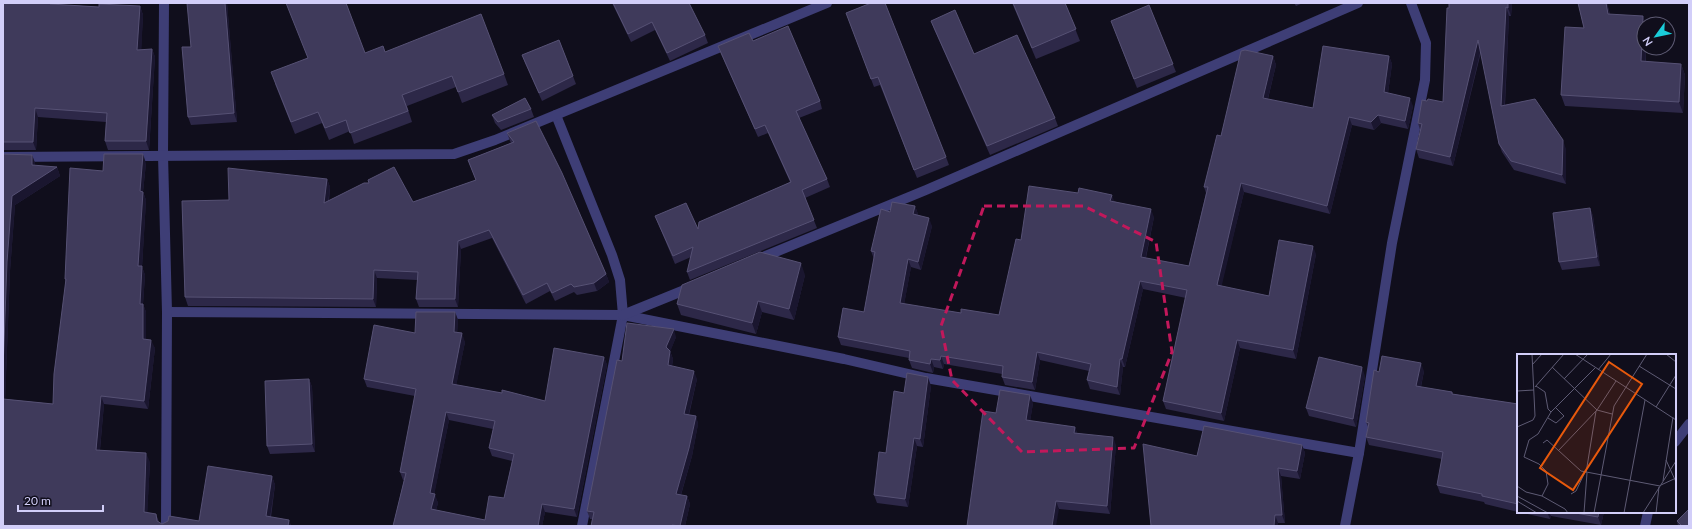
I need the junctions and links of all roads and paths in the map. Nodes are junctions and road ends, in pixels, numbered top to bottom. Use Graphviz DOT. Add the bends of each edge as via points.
graph roads {
  1 [pos="164,3"];
  2 [pos="826,3"];
  3 [pos="1358,3"];
  4 [pos="1411,3"];
  5 [pos="556,115"];
  6 [pos="163,155"];
  7 [pos="3,157"];
  8 [pos="749,263"];
  9 [pos="704,282"];
  10 [pos="167,312"];
  11 [pos="623,315"];
  12 [pos="1689,424"];
  13 [pos="1676,441"];
  14 [pos="1359,453"];
  15 [pos="1648,513"];
  16 [pos="166,526"];
  17 [pos="582,526"];
  18 [pos="1345,526"];
  19 [pos="1645,526"];
  1 -- 6 [label="street"];
  2 -- 5 [label="street"];
  3 -- 8 [label="street" via="926,190"];
  4 -- 14 [label="street" via="1426,43 1425,80 1392,244"];
  5 -- 6 [label="street" via="454,154"];
  5 -- 11 [label="street" via="612,255 620,280"];
  6 -- 7 [label="street"];
  6 -- 10 [label="street"];
  9 -- 11 [label="street"];
  10 -- 11 [label="street"];
  10 -- 16 [label="street"];
  11 -- 14 [label="street" via="926,378"];
  11 -- 17 [label="street"];
  12 -- 13 [label="street"];
  14 -- 18 [label="street"];
  15 -- 19 [label="street"];
}
